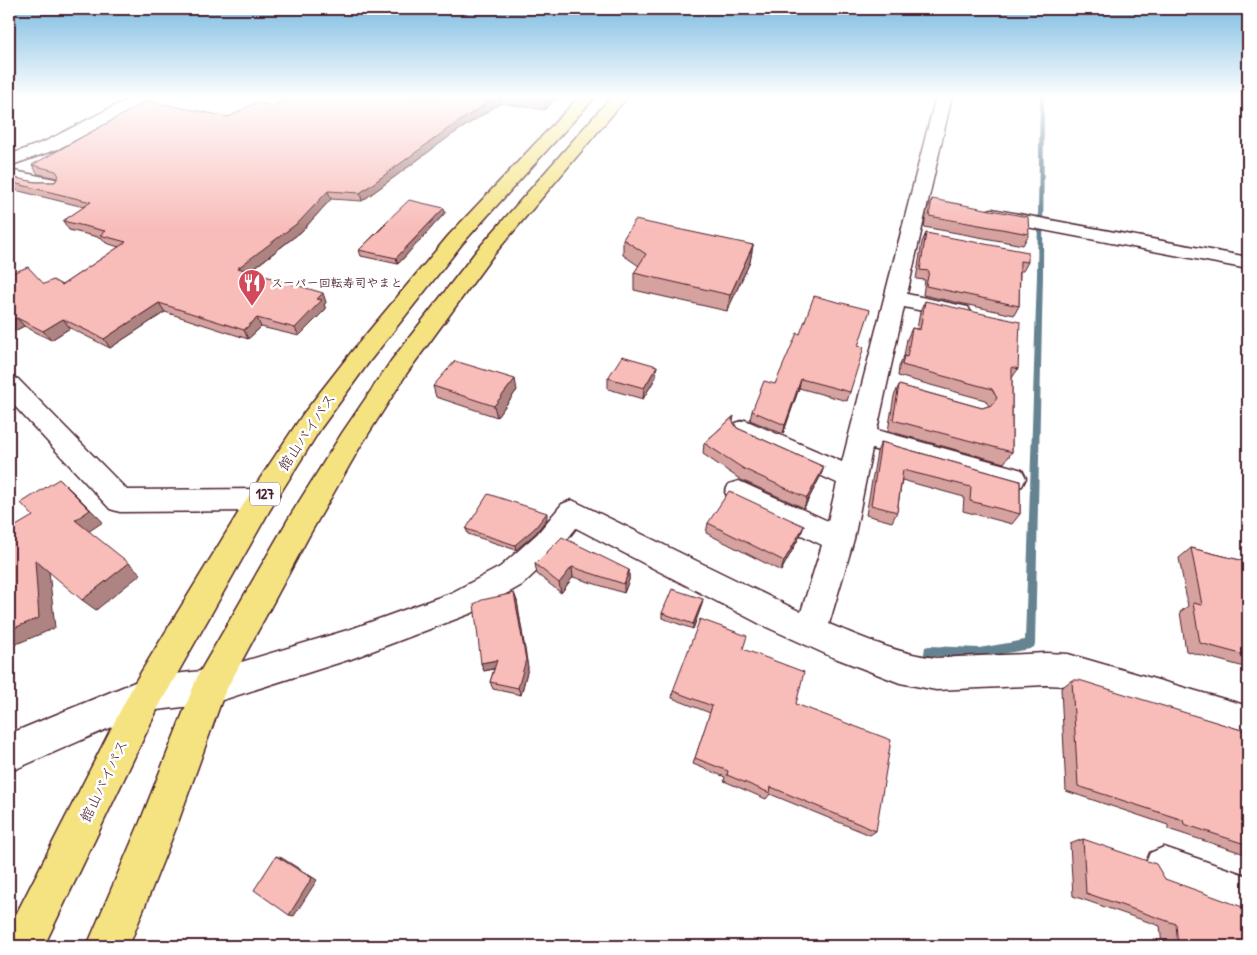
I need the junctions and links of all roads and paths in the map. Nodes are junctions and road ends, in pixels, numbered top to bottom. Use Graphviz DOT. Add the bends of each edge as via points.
graph roads {
  1 [pos="61,141"];
  2 [pos="546,141"];
  3 [pos="581,141"];
  4 [pos="937,141"];
  5 [pos="9,161"];
  6 [pos="9,175"];
  7 [pos="54,184"];
  8 [pos="975,212"];
  9 [pos="1248,263"];
  10 [pos="896,298"];
  11 [pos="978,316"];
  12 [pos="9,385"];
  13 [pos="745,430"];
  14 [pos="862,436"];
  15 [pos="852,478"];
  16 [pos="1012,478"];
  17 [pos="739,492"];
  18 [pos="262,500"];
  19 [pos="839,539"];
  20 [pos="810,632"];
  21 [pos="210,687"];
  22 [pos="147,694"];
  23 [pos="1248,724"];
  24 [pos="9,754"];
  25 [pos="1164,867"];
  26 [pos="1248,896"];
  27 [pos="22,946"];
  28 [pos="108,946"];
  1 -- 5 [label="street"];
  2 -- 18 [label="highway, 館山バイパス / 127" via="455,240 409,296 312,421"];
  3 -- 21 [label="highway" via="484,254 399,367 300,525"];
  4 -- 10 [label="street" via="922,234"];
  6 -- 7 [label="street"];
  8 -- 9 [label="street"];
  10 -- 11 [label="street"];
  10 -- 14 [label="street" via="885,383"];
  12 -- 18 [label="street" via="120,501"];
  13 -- 15 [label="street"];
  14 -- 15 [label="street"];
  14 -- 16 [label="street"];
  15 -- 19 [label="street"];
  17 -- 19 [label="street"];
  18 -- 22 [label="highway, 館山バイパス / 127"];
  19 -- 20 [label="street"];
  20 -- 21 [label="street" via="572,512 547,543 512,576 461,603 351,644"];
  20 -- 23 [label="street" via="918,672 1068,670"];
  21 -- 22 [label="street"];
  21 -- 28 [label="highway"];
  22 -- 24 [label="street"];
  22 -- 27 [label="highway, 館山バイパス / 127"];
  25 -- 26 [label="street"];
}
